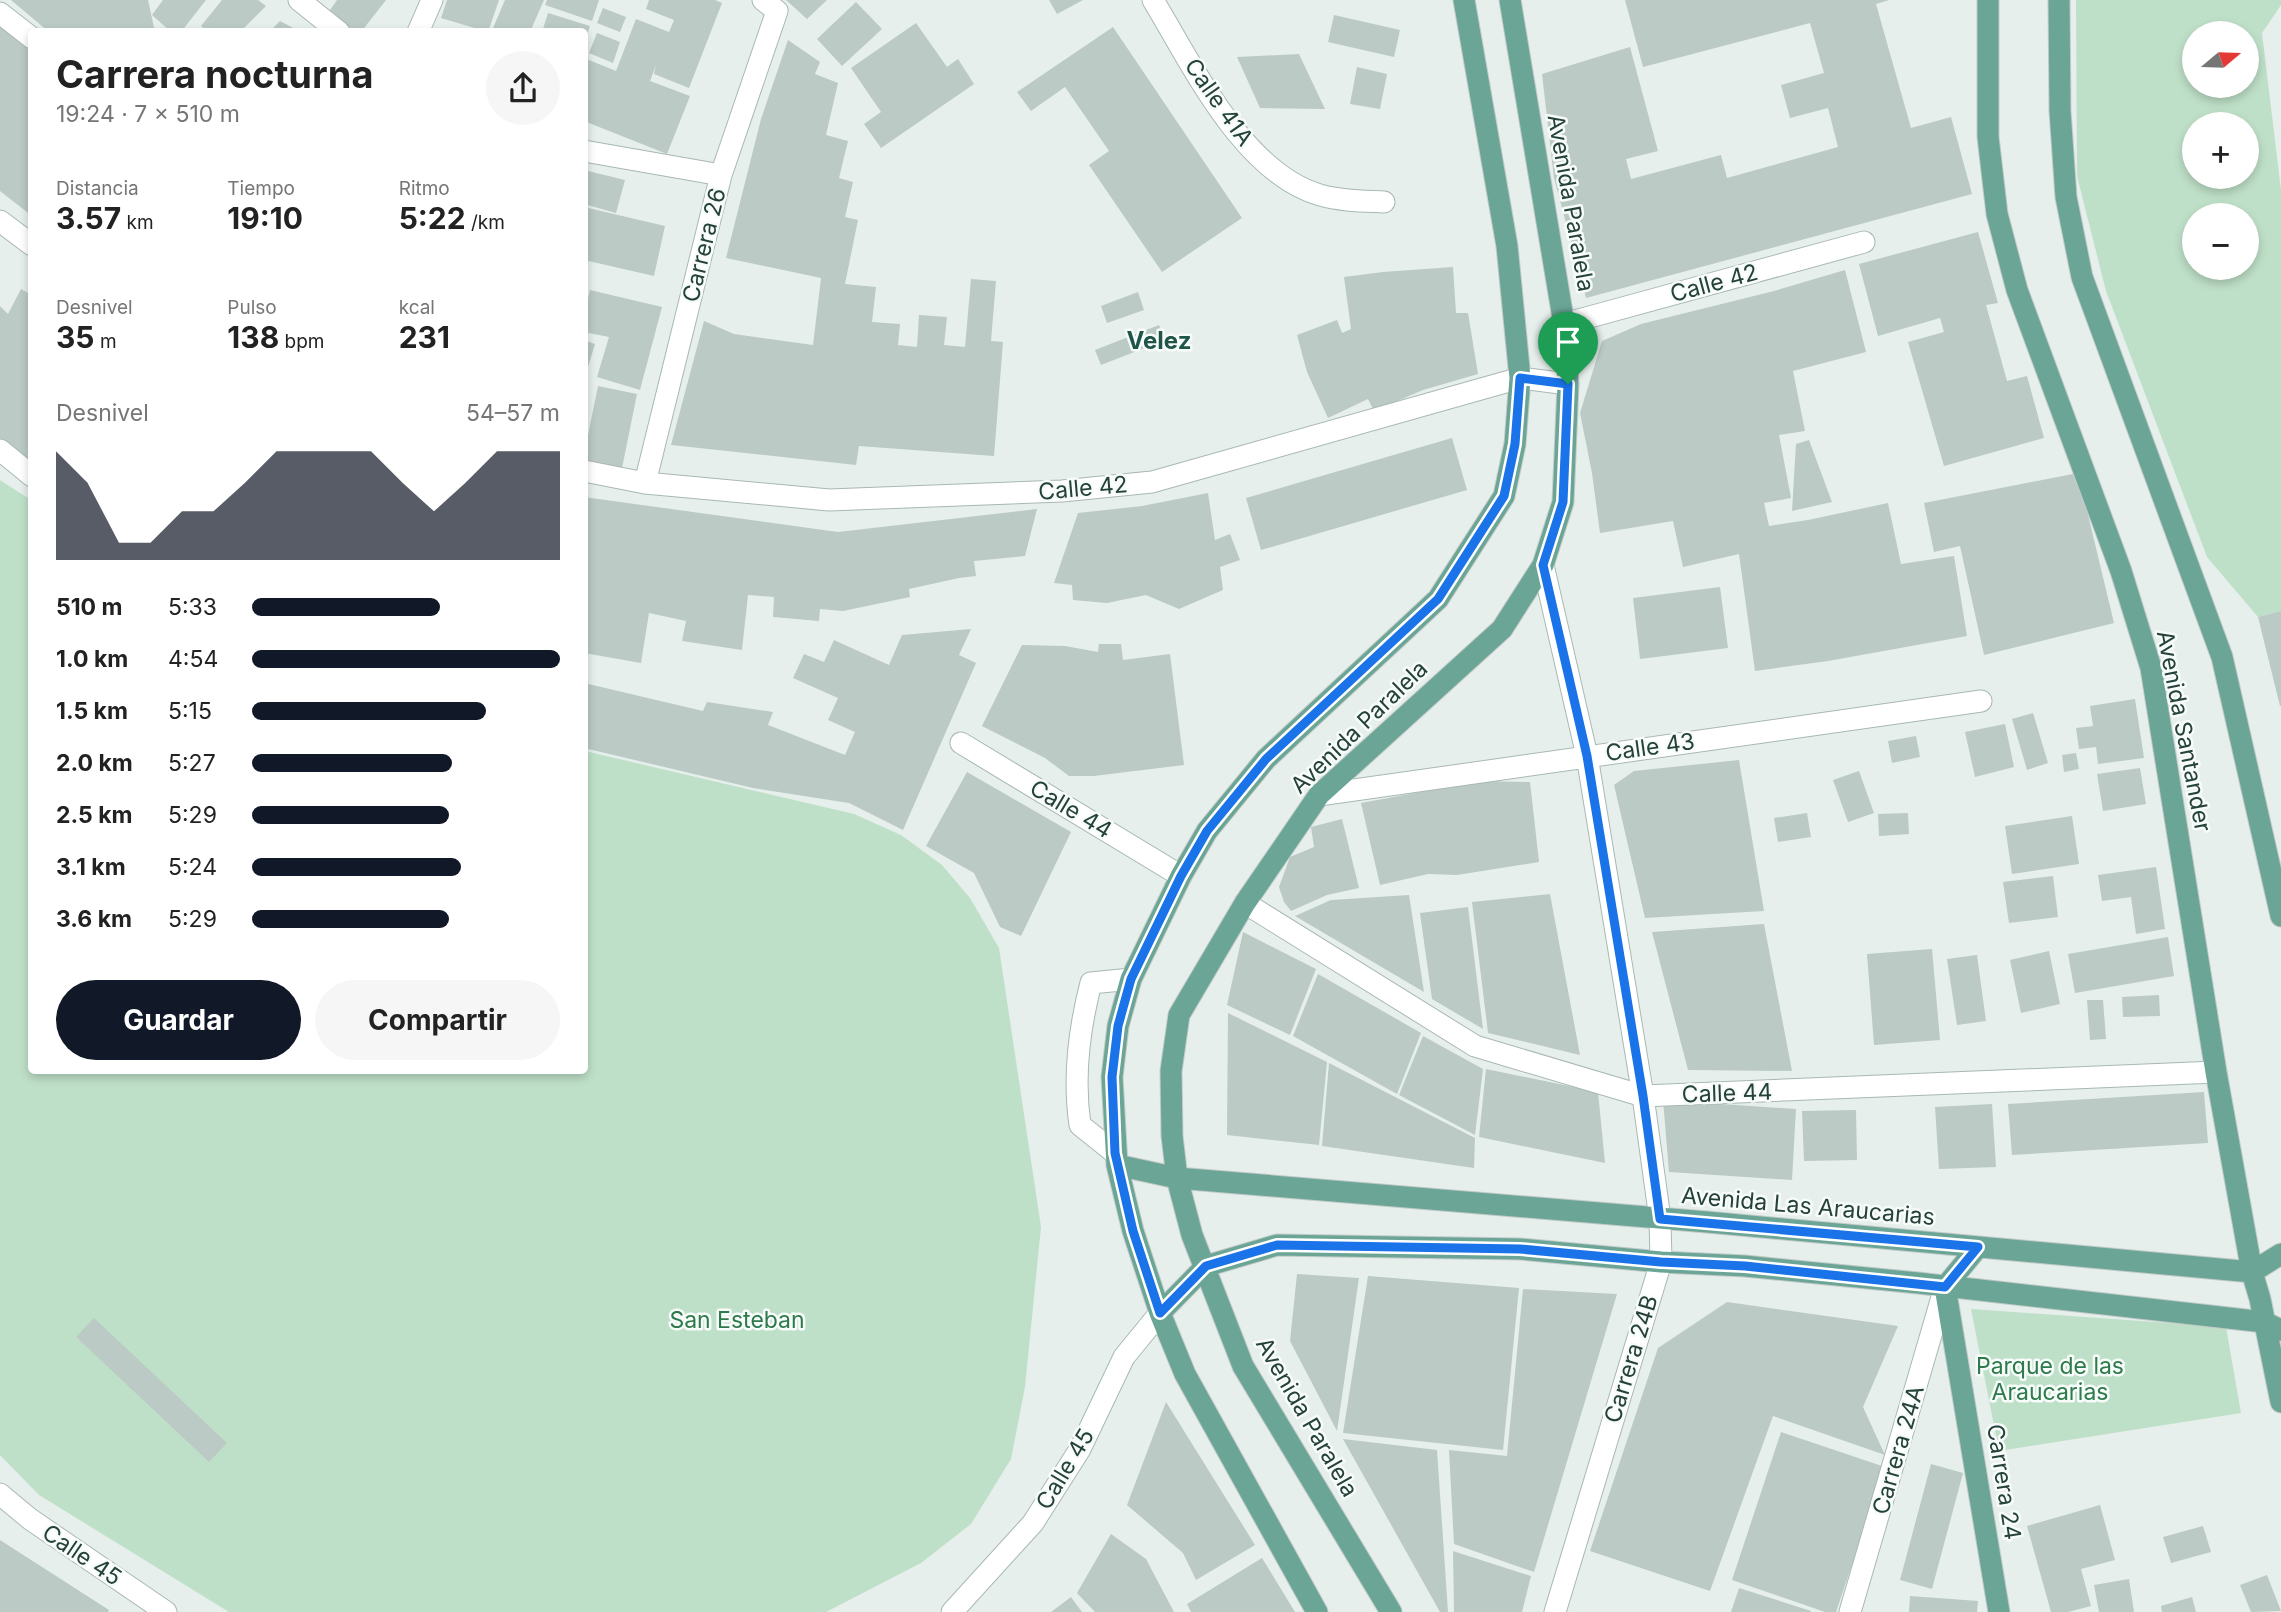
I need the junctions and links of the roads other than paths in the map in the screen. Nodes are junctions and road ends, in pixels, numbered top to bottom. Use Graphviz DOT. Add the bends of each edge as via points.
graph roads {
  1 [pos="299,0"];
  2 [pos="432,0"];
  3 [pos="1153,0"];
  4 [pos="1464,0"];
  5 [pos="1510,0"];
  6 [pos="1988,0"];
  7 [pos="2059,0"];
  8 [pos="770,5"];
  9 [pos="0,13"];
  10 [pos="334,28"];
  11 [pos="420,28"];
  12 [pos="28,35"];
  13 [pos="588,151"];
  14 [pos="721,175"];
  15 [pos="1384,202"];
  16 [pos="0,221"];
  17 [pos="28,243"];
  18 [pos="1864,243"];
  19 [pos="1564,324"];
  20 [pos="1520,378"];
  21 [pos="1568,384"];
  22 [pos="0,450"];
  23 [pos="28,472"];
  24 [pos="588,472"];
  25 [pos="645,483"];
  26 [pos="1543,565"];
  27 [pos="1981,701"];
  28 [pos="961,743"];
  29 [pos="1587,756"];
  30 [pos="1319,795"];
  31 [pos="1181,876"];
  32 [pos="1245,903"];
  33 [pos="2280,903"];
  34 [pos="1131,979"];
  35 [pos="2216,1072"];
  36 [pos="1643,1096"];
  37 [pos="1116,1159"];
  38 [pos="1177,1178"];
  39 [pos="1660,1219"];
  40 [pos="1978,1247"];
  41 [pos="2281,1254"];
  42 [pos="1661,1262"];
  43 [pos="1206,1266"];
  44 [pos="2252,1272"];
  45 [pos="1945,1287"];
  46 [pos="1160,1313"];
  47 [pos="2272,1326"];
  48 [pos="2281,1402"];
  49 [pos="0,1494"];
  50 [pos="166,1612"];
  51 [pos="952,1612"];
  52 [pos="1317,1612"];
  53 [pos="1391,1612"];
  54 [pos="1555,1612"];
  55 [pos="1850,1612"];
  56 [pos="1999,1612"];
  1 -- 10 [label="street"];
  2 -- 11 [label="street"];
  3 -- 15 [label="street, Calle 41A" via="1233,130 1274,172 1319,195"];
  4 -- 20 [label="main road, Avenida Paralela" via="1507,246"];
  5 -- 19 [label="main road, Avenida Paralela"];
  6 -- 35 [label="main road, Avenida Santander" via="1988,137 1997,214 2017,289 2122,571 2151,668"];
  7 -- 33 [label="main road, Avenida Santander" via="2066,197 2082,277 2222,657"];
  8 -- 14 [label="street, Carrera 26"];
  9 -- 12 [label="street"];
  13 -- 14 [label="street"];
  14 -- 25 [label="street, Carrera 26"];
  16 -- 17 [label="street"];
  18 -- 19 [label="street, Calle 42"];
  19 -- 21 [label="main road, Avenida Paralela"];
  20 -- 21 [label="street, Calle 42"];
  20 -- 25 [label="street, Calle 42" via="1152,482 1062,491 829,500"];
  20 -- 31 [label="main road, Avenida Paralela" via="1515,444 1504,496 1438,599 1266,759 1207,831"];
  21 -- 26 [label="main road, Avenida Paralela" via="1563,502"];
  22 -- 23 [label="street"];
  24 -- 25 [label="street, Calle 42"];
  26 -- 29 [label="street, Carrera 24B"];
  26 -- 30 [label="main road, Avenida Paralela" via="1502,629"];
  27 -- 29 [label="street, Calle 43"];
  28 -- 31 [label="street, Calle 44"];
  29 -- 30 [label="street, Calle 43"];
  29 -- 36 [label="street, Carrera 24B"];
  30 -- 32 [label="main road, Avenida Paralela"];
  31 -- 34 [label="main road, Avenida Paralela"];
  32 -- 36 [label="street, Calle 44" via="1475,1046"];
  32 -- 38 [label="main road, Avenida Paralela" via="1179,1016 1171,1071"];
  34 -- 37 [label="main road, Avenida Paralela" via="1118,1026 1112,1077"];
  34 -- 37 [label="street" via="1091,983 1078,1055 1080,1125"];
  35 -- 36 [label="street, Calle 44"];
  35 -- 44 [label="main road, Avenida Santander"];
  36 -- 39 [label="street, Carrera 24B"];
  37 -- 38 [label="main road, Avenida Las Araucarias"];
  37 -- 46 [label="main road, Avenida Paralela"];
  38 -- 39 [label="main road, Avenida Las Araucarias"];
  38 -- 43 [label="main road, Avenida Paralela" via="1192,1235"];
  39 -- 40 [label="main road, Avenida Las Araucarias"];
  39 -- 42 [label="street, Carrera 24B"];
  40 -- 44 [label="main road, Avenida Las Araucarias"];
  40 -- 45 [label="main road"];
  41 -- 44 [label="main road"];
  42 -- 43 [label="main road" via="1520,1249 1277,1245"];
  42 -- 45 [label="main road"];
  42 -- 54 [label="street, Carrera 24B"];
  43 -- 46 [label="main road"];
  43 -- 53 [label="main road, Avenida Paralela" via="1243,1366"];
  44 -- 47 [label="main road, Avenida Santander"];
  45 -- 47 [label="main road"];
  45 -- 55 [label="street, Carrera 24A"];
  45 -- 56 [label="main road, Carrera 24"];
  46 -- 51 [label="street, Calle 45" via="1124,1357 1080,1449 1033,1523"];
  46 -- 52 [label="main road, Avenida Paralela" via="1185,1374"];
  47 -- 48 [label="main road, Avenida Santander"];
  49 -- 50 [label="street, Calle 45"];
}
